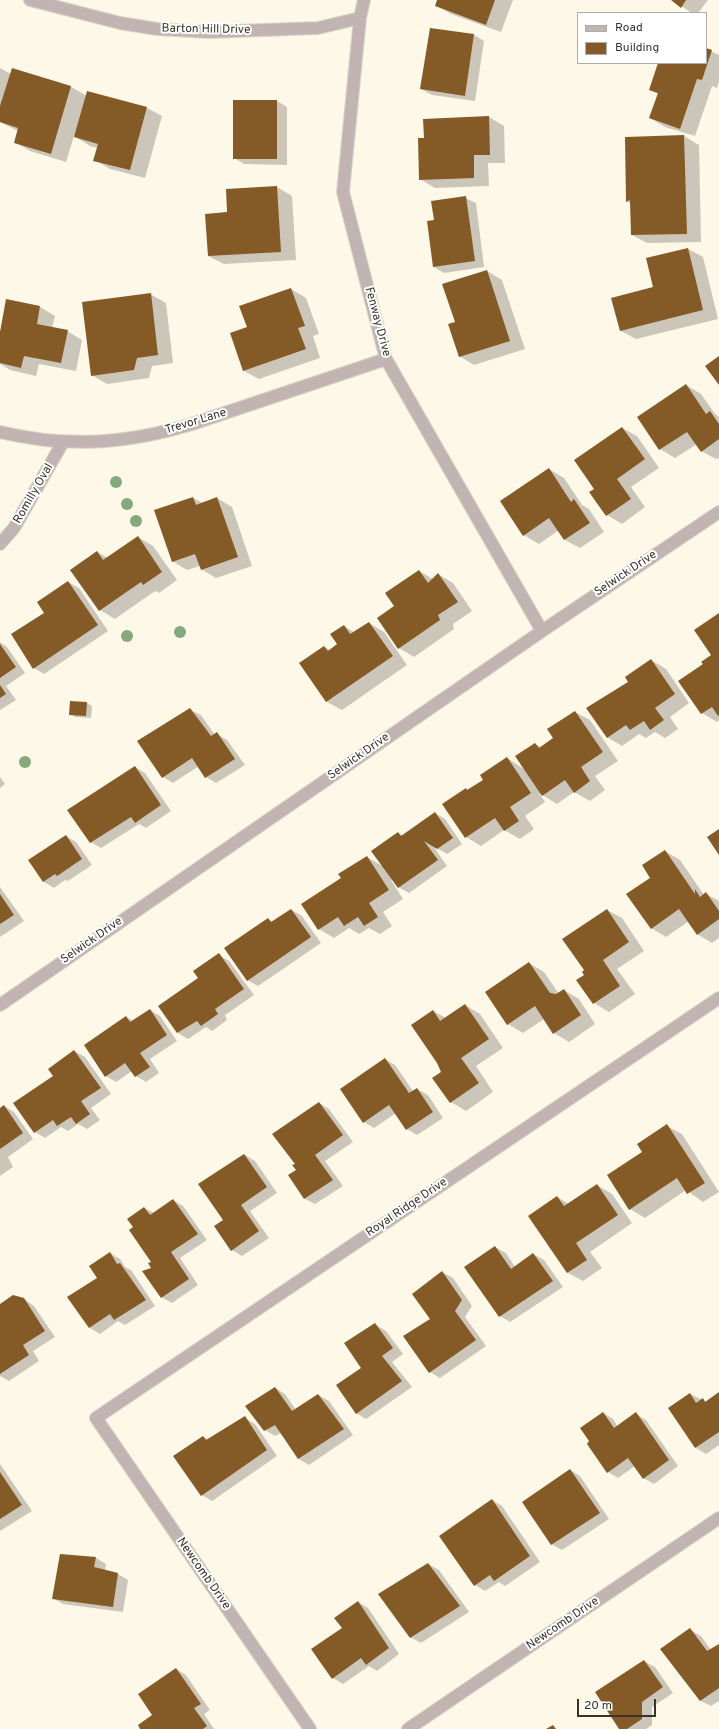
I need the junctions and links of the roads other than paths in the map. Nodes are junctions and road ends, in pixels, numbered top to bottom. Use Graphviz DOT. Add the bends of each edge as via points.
graph roads {
  1 [pos="30,0"];
  2 [pos="364,0"];
  3 [pos="360,18"];
  4 [pos="386,359"];
  5 [pos="0,432"];
  6 [pos="64,442"];
  7 [pos="719,512"];
  8 [pos="0,544"];
  9 [pos="542,631"];
  10 [pos="719,998"];
  11 [pos="0,1005"];
  12 [pos="96,1418"];
  13 [pos="719,1518"];
  14 [pos="310,1729"];
  15 [pos="408,1729"];
  1 -- 3 [label="street, Barton Hill Drive" via="120,23 157,29 209,32 318,28"];
  2 -- 3 [label="street, Fenway Drive"];
  3 -- 4 [label="street, Fenway Drive" via="343,192"];
  4 -- 6 [label="street, Trevor Lane" via="165,433 110,442"];
  4 -- 9 [label="street, Fenway Drive"];
  5 -- 6 [label="street, Trevor Lane"];
  6 -- 8 [label="street, Romilly Oval" via="14,528"];
  7 -- 9 [label="street, Selwick Drive"];
  9 -- 11 [label="street, Selwick Drive"];
  10 -- 12 [label="street, Royal Ridge Drive"];
  12 -- 14 [label="street, Newcomb Drive"];
  13 -- 15 [label="street, Newcomb Drive"];
}
